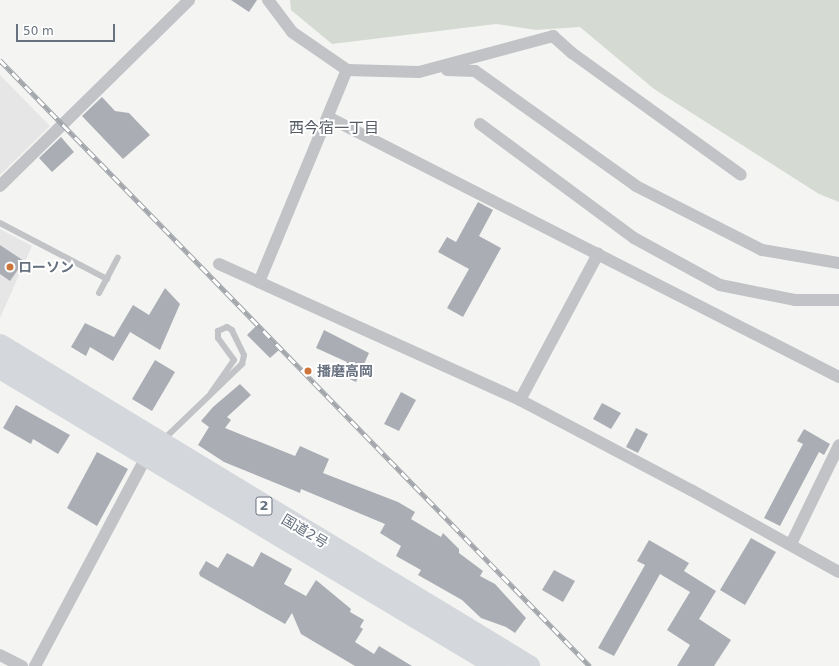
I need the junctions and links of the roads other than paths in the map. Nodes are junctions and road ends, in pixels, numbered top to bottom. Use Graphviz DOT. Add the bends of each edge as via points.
graph roads {
  1 [pos="189,0"];
  2 [pos="268,0"];
  3 [pos="347,70"];
  4 [pos="435,70"];
  5 [pos="328,117"];
  6 [pos="480,124"];
  7 [pos="741,175"];
  8 [pos="0,186"];
  9 [pos="0,222"];
  10 [pos="598,254"];
  11 [pos="118,258"];
  12 [pos="839,263"];
  13 [pos="219,264"];
  14 [pos="107,279"];
  15 [pos="259,282"];
  16 [pos="99,293"];
  17 [pos="839,300"];
  18 [pos="0,344"];
  19 [pos="0,368"];
  20 [pos="839,377"];
  21 [pos="211,393"];
  22 [pos="520,400"];
  23 [pos="839,445"];
  24 [pos="153,450"];
  25 [pos="791,544"];
  26 [pos="839,572"];
  27 [pos="0,655"];
  28 [pos="22,666"];
  29 [pos="34,666"];
  30 [pos="496,666"];
  31 [pos="529,666"];
  1 -- 8 [label="street"];
  2 -- 3 [label="street" via="292,32"];
  3 -- 4 [label="street"];
  3 -- 5 [label="street"];
  4 -- 7 [label="street" via="553,36 572,53"];
  4 -- 12 [label="street" via="474,71 636,186 762,250"];
  5 -- 10 [label="street"];
  5 -- 15 [label="street"];
  6 -- 17 [label="street" via="634,238 720,285 795,300"];
  9 -- 14 [label="lane"];
  10 -- 20 [label="street"];
  10 -- 22 [label="street"];
  11 -- 14 [label="lane"];
  13 -- 15 [label="street"];
  14 -- 16 [label="lane"];
  15 -- 22 [label="street"];
  18 -- 24 [label="highway, 国道2号 / 2"];
  19 -- 24 [label="highway, 国道2号 / 2"];
  21 -- 21 [label="lane" via="234,360 218,338 218,331 226,327 232,330 244,360"];
  21 -- 24 [label="lane"];
  22 -- 25 [label="street"];
  23 -- 25 [label="street"];
  24 -- 29 [label="street"];
  24 -- 30 [label="highway, 国道2号 / 2"];
  24 -- 31 [label="highway, 国道2号 / 2"];
  25 -- 26 [label="street"];
  27 -- 28 [label="street"];
}
